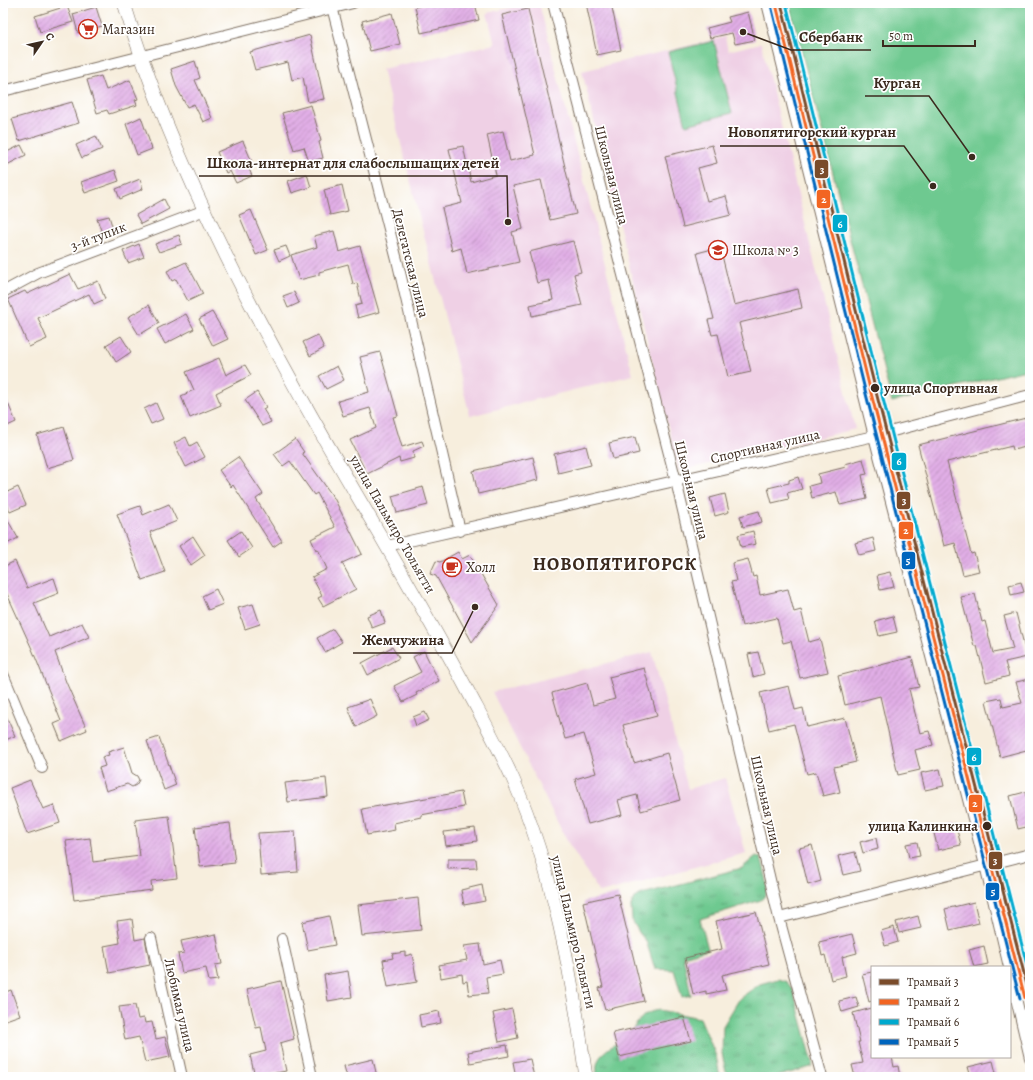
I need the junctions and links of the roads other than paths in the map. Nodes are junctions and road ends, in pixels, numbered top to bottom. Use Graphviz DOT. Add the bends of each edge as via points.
graph roads {
  1 [pos="124,3"];
  2 [pos="353,3"];
  3 [pos="553,3"];
  4 [pos="767,3"];
  5 [pos="331,6"];
  6 [pos="140,57"];
  7 [pos="3,91"];
  8 [pos="205,210"];
  9 [pos="3,292"];
  10 [pos="1030,395"];
  11 [pos="874,436"];
  12 [pos="676,481"];
  13 [pos="460,531"];
  14 [pos="387,546"];
  15 [pos="3,674"];
  16 [pos="42,768"];
  17 [pos="1030,854"];
  18 [pos="985,865"];
  19 [pos="779,918"];
  20 [pos="151,938"];
  21 [pos="282,939"];
  22 [pos="1009,966"];
  23 [pos="1011,977"];
  24 [pos="1030,1058"];
  25 [pos="182,1077"];
  26 [pos="312,1077"];
  27 [pos="586,1077"];
  28 [pos="822,1077"];
  1 -- 6 [label="street, улица Пальмиро Тольятти"];
  2 -- 5 [label="street"];
  3 -- 12 [label="street, Школьная улица"];
  4 -- 11 [label="street"];
  5 -- 6 [label="street"];
  5 -- 13 [label="street, Делегатская улица" via="398,264"];
  6 -- 7 [label="street"];
  6 -- 8 [label="street, улица Пальмиро Тольятти"];
  8 -- 9 [label="street, 3-й тупик" via="38,273"];
  8 -- 14 [label="street, улица Пальмиро Тольятти" via="279,355"];
  10 -- 11 [label="street, Спортивная улица"];
  11 -- 12 [label="street, Спортивная улица"];
  11 -- 18 [label="street"];
  12 -- 13 [label="street, Спортивная улица"];
  12 -- 19 [label="street, Школьная улица"];
  13 -- 14 [label="street, Спортивная улица"];
  14 -- 27 [label="street, улица Пальмиро Тольятти" via="494,741 529,820 555,906"];
  15 -- 16 [label="street"];
  17 -- 18 [label="street"];
  18 -- 19 [label="street"];
  18 -- 22 [label="street"];
  19 -- 28 [label="street, Школьная улица"];
  20 -- 25 [label="street, Любимая улица"];
  21 -- 26 [label="street"];
  23 -- 24 [label="street"];
}
